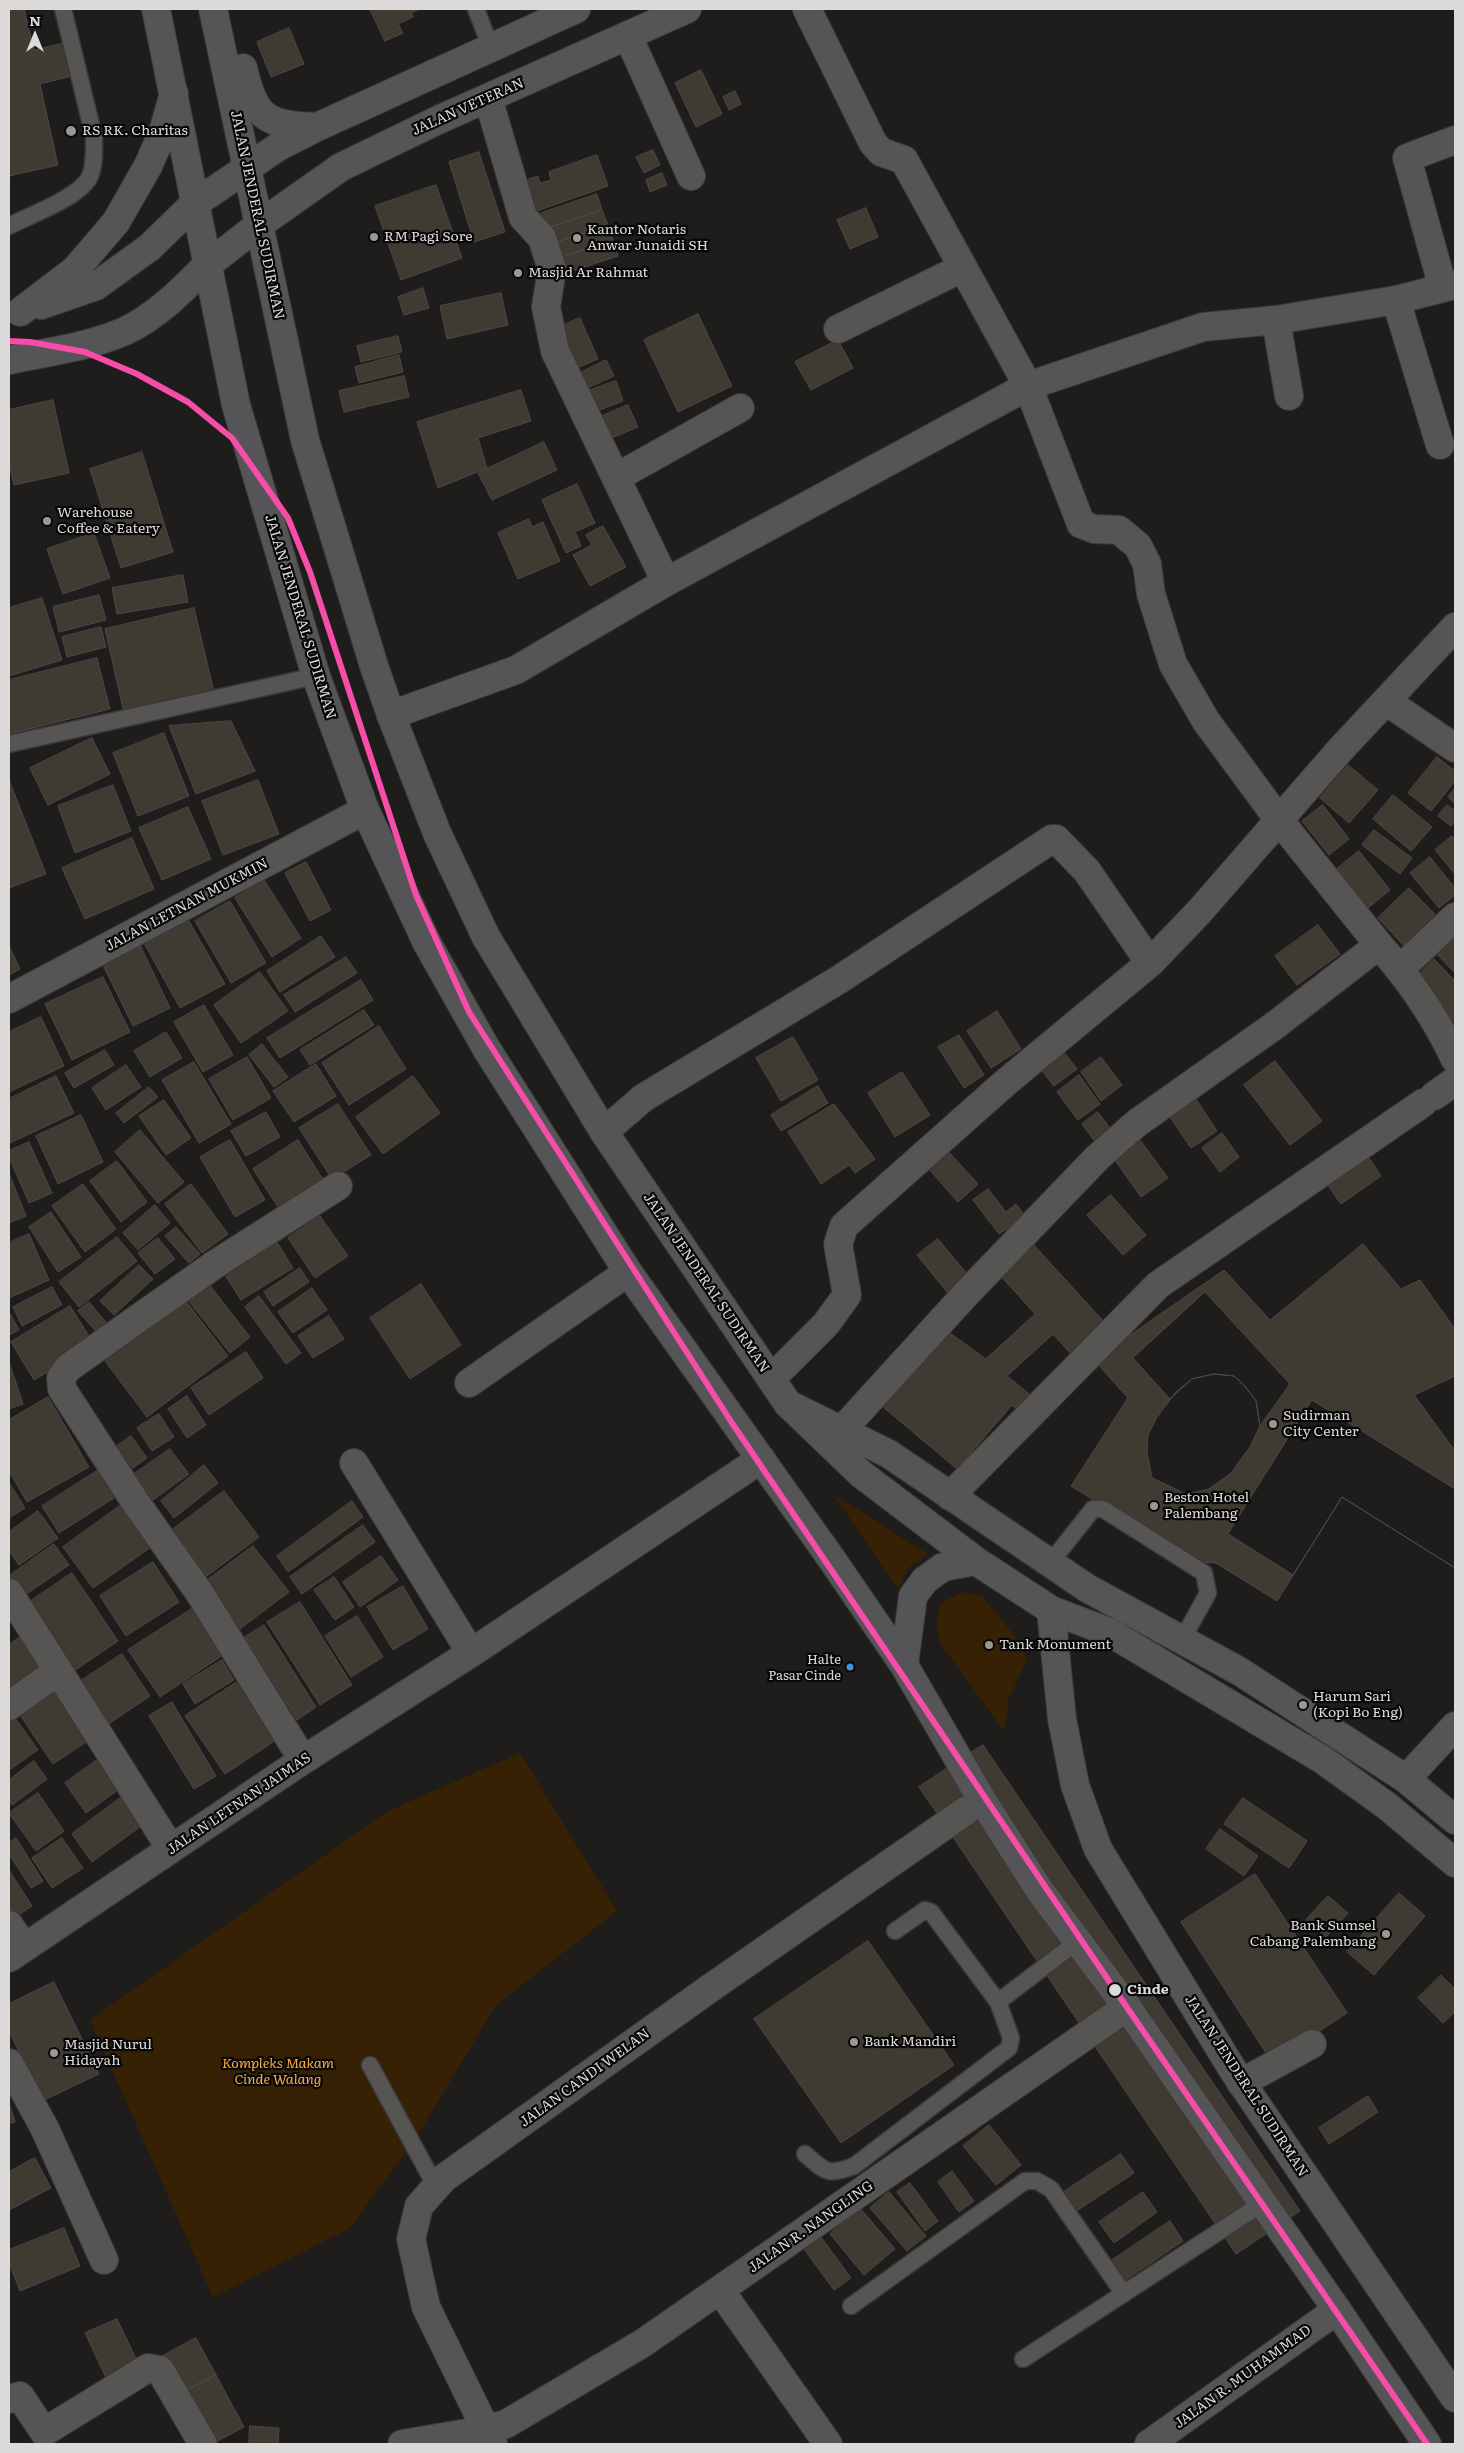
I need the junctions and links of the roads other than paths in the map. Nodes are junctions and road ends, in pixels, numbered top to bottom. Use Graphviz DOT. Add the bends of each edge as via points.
graph roads {
  1 [pos="63,9"];
  2 [pos="156,9"];
  3 [pos="213,9"];
  4 [pos="228,9"];
  5 [pos="476,9"];
  6 [pos="576,9"];
  7 [pos="687,9"];
  8 [pos="807,9"];
  9 [pos="628,36"];
  10 [pos="491,48"];
  11 [pos="174,93"];
  12 [pos="488,98"];
  13 [pos="317,127"];
  14 [pos="1455,140"];
  15 [pos="246,169"];
  16 [pos="691,176"];
  17 [pos="194,204"];
  18 [pos="260,224"];
  19 [pos="9,226"];
  20 [pos="206,266"];
  21 [pos="962,268"];
  22 [pos="1449,287"];
  23 [pos="1396,300"];
  24 [pos="14,314"];
  25 [pos="1276,320"];
  26 [pos="838,329"];
  27 [pos="9,360"];
  28 [pos="1028,386"];
  29 [pos="1289,396"];
  30 [pos="740,408"];
  31 [pos="1440,445"];
  32 [pos="617,477"];
  33 [pos="666,582"];
  34 [pos="1455,627"];
  35 [pos="316,676"];
  36 [pos="1386,701"];
  37 [pos="391,715"];
  38 [pos="9,744"];
  39 [pos="1455,748"];
  40 [pos="365,810"];
  41 [pos="1279,820"];
  42 [pos="1455,917"];
  43 [pos="1379,945"];
  44 [pos="1150,963"];
  45 [pos="1400,969"];
  46 [pos="9,999"];
  47 [pos="1455,1059"];
  48 [pos="1438,1093"];
  49 [pos="604,1132"];
  50 [pos="338,1186"];
  51 [pos="628,1272"];
  52 [pos="771,1379"];
  53 [pos="469,1383"];
  54 [pos="788,1404"];
  55 [pos="842,1430"];
  56 [pos="761,1459"];
  57 [pos="354,1463"];
  58 [pos="950,1496"];
  59 [pos="976,1561"];
  60 [pos="1050,1563"];
  61 [pos="9,1593"];
  62 [pos="1050,1610"];
  63 [pos="1182,1640"];
  64 [pos="471,1653"];
  65 [pos="904,1665"];
  66 [pos="58,1671"];
  67 [pos="9,1706"];
  68 [pos="1455,1726"];
  69 [pos="303,1760"];
  70 [pos="1406,1778"];
  71 [pos="968,1810"];
  72 [pos="1455,1820"];
  73 [pos="171,1849"];
  74 [pos="1455,1863"];
  75 [pos="9,1924"];
  76 [pos="895,1931"];
  77 [pos="1078,1941"];
  78 [pos="16,1953"];
  79 [pos="998,2002"];
  80 [pos="1127,2007"];
  81 [pos="1312,2044"];
  82 [pos="9,2063"];
  83 [pos="370,2065"];
  84 [pos="1241,2083"];
  85 [pos="805,2154"];
  86 [pos="436,2187"];
  87 [pos="1263,2203"];
  88 [pos="104,2260"];
  89 [pos="720,2290"];
  90 [pos="1124,2294"];
  91 [pos="851,2306"];
  92 [pos="1337,2310"];
  93 [pos="1023,2359"];
  94 [pos="1455,2398"];
  95 [pos="9,2399"];
  96 [pos="489,2437"];
  97 [pos="203,2444"];
  98 [pos="402,2444"];
  99 [pos="828,2444"];
  100 [pos="1149,2444"];
  101 [pos="1427,2444"];
  1 -- 19 [label="lane" via="94,137 90,177 76,192"];
  2 -- 11 [label="highway, JALAN JENDERAL SUDIRMAN"];
  3 -- 15 [label="highway, JALAN JENDERAL SUDIRMAN"];
  4 -- 13 [label="highway" via="249,92 259,112 272,121"];
  5 -- 10 [label="lane"];
  6 -- 10 [label="highway"];
  7 -- 9 [label="highway, JALAN VETERAN"];
  8 -- 21 [label="street" via="873,143 881,152 904,160"];
  9 -- 12 [label="highway, JALAN VETERAN"];
  9 -- 16 [label="street"];
  10 -- 13 [label="highway"];
  11 -- 17 [label="highway, JALAN JENDERAL SUDIRMAN"];
  11 -- 24 [label="main road" via="164,132 116,222 75,270"];
  12 -- 18 [label="highway, JALAN VETERAN" via="340,167"];
  12 -- 32 [label="street" via="523,217 542,238 552,269 546,307 555,351"];
  13 -- 15 [label="highway" via="278,147"];
  14 -- 22 [label="street" via="1407,158"];
  15 -- 17 [label="highway"];
  15 -- 18 [label="highway, JALAN JENDERAL SUDIRMAN"];
  17 -- 20 [label="highway, JALAN JENDERAL SUDIRMAN"];
  17 -- 24 [label="main road" via="150,247 96,286"];
  18 -- 20 [label="highway, JALAN VETERAN"];
  18 -- 37 [label="highway, JALAN JENDERAL SUDIRMAN" via="305,440"];
  20 -- 27 [label="main road" via="160,309 125,331"];
  20 -- 35 [label="highway, JALAN JENDERAL SUDIRMAN" via="236,405"];
  21 -- 26 [label="street"];
  21 -- 28 [label="street"];
  22 -- 23 [label="street"];
  23 -- 25 [label="street"];
  23 -- 31 [label="street"];
  25 -- 28 [label="street" via="1193,330"];
  25 -- 29 [label="street"];
  28 -- 33 [label="street"];
  28 -- 41 [label="street" via="1081,524 1094,530 1120,530 1138,546 1147,564 1151,594 1176,673 1206,722"];
  30 -- 32 [label="street"];
  32 -- 33 [label="street"];
  33 -- 37 [label="street" via="516,670"];
  34 -- 36 [label="street"];
  35 -- 38 [label="lane"];
  35 -- 40 [label="highway, JALAN JENDERAL SUDIRMAN"];
  36 -- 39 [label="street"];
  36 -- 41 [label="street"];
  37 -- 49 [label="highway, JALAN JENDERAL SUDIRMAN" via="437,833 486,937"];
  40 -- 46 [label="street, JALAN LETNAN MUKMIN"];
  40 -- 51 [label="highway, JALAN JENDERAL SUDIRMAN" via="427,943 459,1001"];
  41 -- 43 [label="street"];
  41 -- 44 [label="street"];
  42 -- 45 [label="street"];
  43 -- 45 [label="street"];
  43 -- 55 [label="street" via="1274,1026 1137,1123 1098,1157 966,1294"];
  44 -- 49 [label="street" via="1087,871 1052,838 840,979 644,1098"];
  44 -- 52 [label="street" via="1005,1083 844,1226 838,1244 848,1295 826,1324"];
  45 -- 47 [label="street"];
  48 -- 58 [label="street" via="1158,1285"];
  49 -- 52 [label="highway, JALAN JENDERAL SUDIRMAN"];
  50 -- 69 [label="street" via="214,1265 68,1368 61,1378 62,1389 199,1592"];
  51 -- 53 [label="street"];
  51 -- 56 [label="highway, JALAN JENDERAL SUDIRMAN"];
  52 -- 54 [label="highway, JALAN JENDERAL SUDIRMAN"];
  54 -- 55 [label="main road"];
  54 -- 59 [label="highway, JALAN JENDERAL SUDIRMAN" via="861,1474"];
  55 -- 58 [label="main road" via="888,1454"];
  56 -- 64 [label="street, JALAN LETNAN JAIMAS"];
  56 -- 65 [label="highway, JALAN JENDERAL SUDIRMAN"];
  57 -- 64 [label="street"];
  58 -- 60 [label="main road"];
  59 -- 62 [label="highway, JALAN JENDERAL SUDIRMAN"];
  59 -- 65 [label="highway" via="943,1567 925,1580 913,1596"];
  60 -- 63 [label="main road" via="1087,1588"];
  60 -- 63 [label="lane" via="1093,1509 1104,1509 1204,1573 1208,1593"];
  61 -- 66 [label="street"];
  62 -- 74 [label="main road" via="1118,1637 1323,1760 1387,1806"];
  62 -- 84 [label="highway, JALAN JENDERAL SUDIRMAN" via="1062,1719 1073,1775 1098,1849"];
  63 -- 70 [label="main road" via="1240,1671"];
  64 -- 69 [label="street, JALAN LETNAN JAIMAS"];
  65 -- 77 [label="highway, JALAN JENDERAL SUDIRMAN" via="982,1800 1040,1891"];
  66 -- 67 [label="street"];
  66 -- 73 [label="street"];
  68 -- 70 [label="street"];
  69 -- 73 [label="street, JALAN LETNAN JAIMAS"];
  70 -- 72 [label="main road"];
  71 -- 86 [label="street, JALAN CANDI WELAN" via="701,1994 444,2178"];
  73 -- 78 [label="street, JALAN LETNAN JAIMAS"];
  75 -- 78 [label="street"];
  76 -- 79 [label="lane" via="925,1910 931,1912"];
  77 -- 79 [label="lane"];
  77 -- 80 [label="highway, JALAN JENDERAL SUDIRMAN"];
  79 -- 85 [label="lane" via="1011,2038 1008,2048 1001,2054 854,2166 836,2173 823,2169"];
  80 -- 87 [label="highway, JALAN JENDERAL SUDIRMAN"];
  80 -- 89 [label="street, JALAN R. NANGLING"];
  81 -- 84 [label="street"];
  82 -- 88 [label="street" via="45,2129"];
  83 -- 86 [label="lane"];
  84 -- 94 [label="highway, JALAN JENDERAL SUDIRMAN"];
  86 -- 96 [label="street, JALAN CANDI WELAN" via="419,2206 411,2239 426,2307"];
  87 -- 90 [label="lane"];
  87 -- 92 [label="highway, JALAN JENDERAL SUDIRMAN"];
  89 -- 96 [label="street, JALAN R. NANGLING" via="644,2343"];
  89 -- 99 [label="street"];
  90 -- 91 [label="lane" via="1052,2189 1037,2181 1024,2181"];
  90 -- 93 [label="lane"];
  92 -- 100 [label="street, JALAN R. MUHAMMAD"];
  92 -- 101 [label="highway, JALAN JENDERAL SUDIRMAN"];
  95 -- 97 [label="street" via="20,2396 44,2432 148,2368 160,2370"];
  96 -- 98 [label="street, JALAN R. NANGLING"];
}
